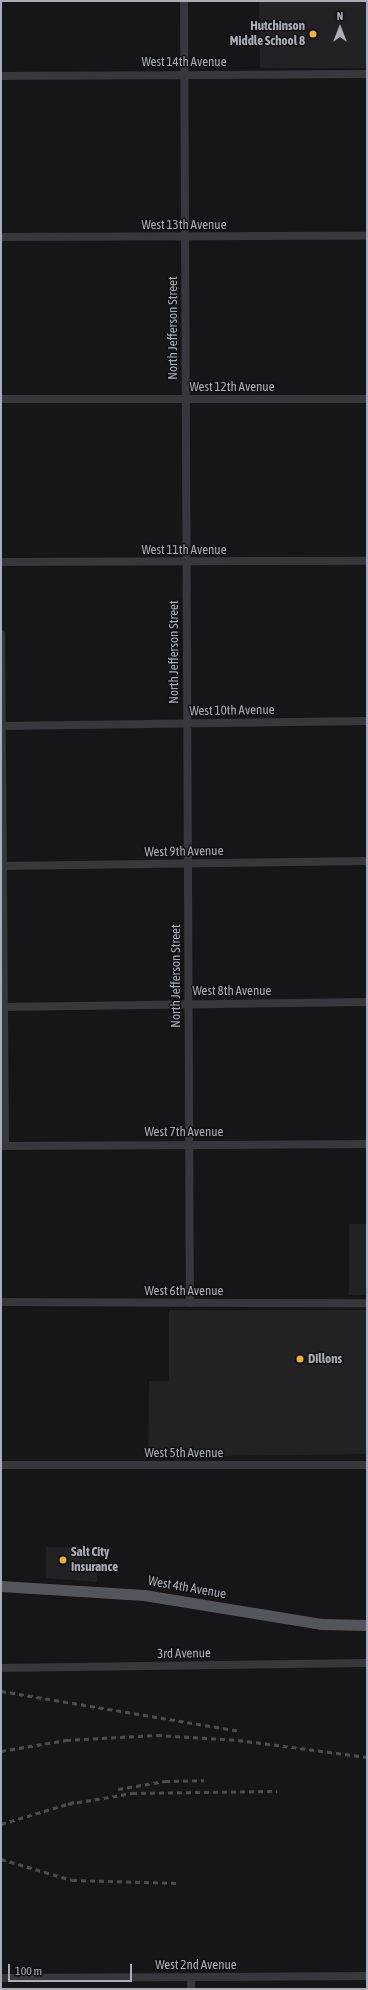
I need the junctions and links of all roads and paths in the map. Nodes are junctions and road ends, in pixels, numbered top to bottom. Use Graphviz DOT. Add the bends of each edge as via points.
graph roads {
  1 [pos="184,1"];
  2 [pos="184,74"];
  3 [pos="367,74"];
  4 [pos="1,76"];
  5 [pos="367,236"];
  6 [pos="1,237"];
  7 [pos="185,237"];
  8 [pos="1,399"];
  9 [pos="185,399"];
  10 [pos="367,399"];
  11 [pos="367,561"];
  12 [pos="1,562"];
  13 [pos="186,562"];
  14 [pos="1,634"];
  15 [pos="367,721"];
  16 [pos="186,724"];
  17 [pos="1,726"];
  18 [pos="367,861"];
  19 [pos="187,864"];
  20 [pos="1,866"];
  21 [pos="367,1002"];
  22 [pos="188,1003"];
  23 [pos="2,1007"];
  24 [pos="189,1143"];
  25 [pos="367,1144"];
  26 [pos="3,1146"];
  27 [pos="1,1302"];
  28 [pos="190,1303"];
  29 [pos="367,1303"];
  30 [pos="1,1465"];
  31 [pos="367,1465"];
  32 [pos="1,1586"];
  33 [pos="367,1625"];
  34 [pos="367,1663"];
  35 [pos="1,1668"];
  36 [pos="367,1976"];
  37 [pos="191,1977"];
  38 [pos="1,1978"];
  39 [pos="191,1989"];
  1 -- 2 [label="street, North Jefferson Street"];
  2 -- 3 [label="street, West 14th Avenue"];
  2 -- 4 [label="street, West 14th Avenue"];
  2 -- 7 [label="street, North Jefferson Street"];
  5 -- 7 [label="street, West 13th Avenue"];
  6 -- 7 [label="street, West 13th Avenue"];
  7 -- 9 [label="street, North Jefferson Street"];
  8 -- 9 [label="street, West 12th Avenue"];
  9 -- 10 [label="street, West 12th Avenue"];
  9 -- 13 [label="street, North Jefferson Street"];
  11 -- 13 [label="street, West 11th Avenue"];
  12 -- 13 [label="street, West 11th Avenue"];
  13 -- 16 [label="street, North Jefferson Street"];
  14 -- 17 [label="street"];
  15 -- 16 [label="street, West 10th Avenue"];
  16 -- 17 [label="street, West 10th Avenue"];
  16 -- 19 [label="street, North Jefferson Street"];
  17 -- 20 [label="street"];
  18 -- 19 [label="street, West 9th Avenue"];
  19 -- 20 [label="street, West 9th Avenue"];
  19 -- 22 [label="street, North Jefferson Street"];
  20 -- 23 [label="street"];
  21 -- 22 [label="street, West 8th Avenue"];
  22 -- 23 [label="street, West 8th Avenue"];
  22 -- 24 [label="street, North Jefferson Street"];
  23 -- 26 [label="street"];
  24 -- 25 [label="street, West 7th Avenue"];
  24 -- 26 [label="street, West 7th Avenue"];
  24 -- 28 [label="street, North Jefferson Street"];
  27 -- 28 [label="street, West 6th Avenue"];
  28 -- 29 [label="street, West 6th Avenue"];
  30 -- 31 [label="street, West 5th Avenue"];
  32 -- 33 [label="main road, West 4th Avenue" via="144,1595 321,1624"];
  34 -- 35 [label="street, 3rd Avenue"];
  36 -- 37 [label="street, West 2nd Avenue"];
  37 -- 38 [label="street, West 2nd Avenue"];
  37 -- 39 [label="street"];
}
